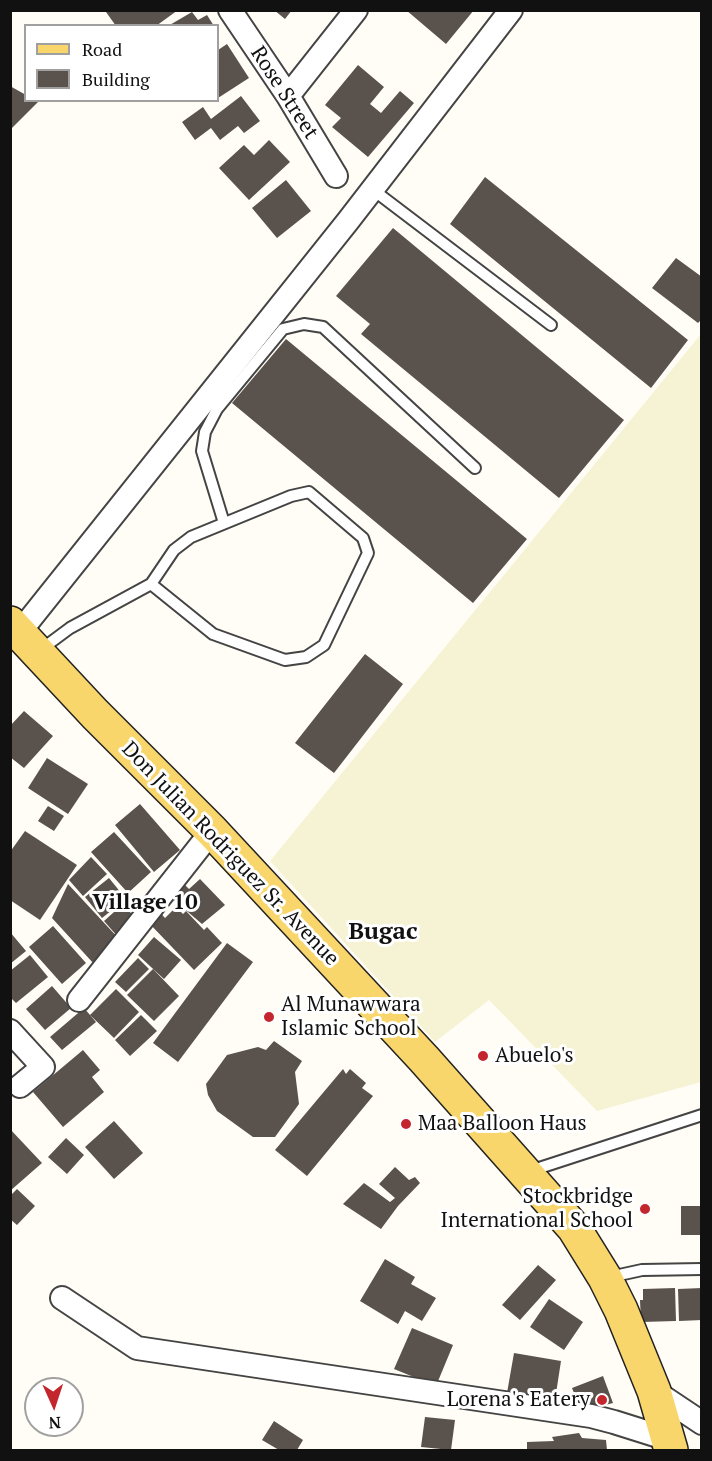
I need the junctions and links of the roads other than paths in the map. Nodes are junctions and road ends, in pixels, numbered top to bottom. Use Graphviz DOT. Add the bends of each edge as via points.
graph roads {
  1 [pos="230,10"];
  2 [pos="356,10"];
  3 [pos="511,10"];
  4 [pos="288,96"];
  5 [pos="336,176"];
  6 [pos="372,189"];
  7 [pos="551,325"];
  8 [pos="476,468"];
  9 [pos="224,523"];
  10 [pos="151,584"];
  11 [pos="23,636"];
  12 [pos="212,831"];
  13 [pos="79,1000"];
  14 [pos="10,1031"];
  15 [pos="20,1086"];
  16 [pos="702,1116"];
  17 [pos="525,1172"];
  18 [pos="702,1269"];
  19 [pos="605,1278"];
  20 [pos="62,1298"];
  21 [pos="654,1391"];
  22 [pos="702,1423"];
  23 [pos="669,1445"];
  1 -- 4 [label="street, Rose Street"];
  2 -- 4 [label="street"];
  3 -- 6 [label="street"];
  4 -- 5 [label="street, Rose Street"];
  6 -- 7 [label="lane"];
  6 -- 11 [label="street"];
  8 -- 9 [label="lane" via="323,327 304,324 282,329 217,409 205,432 202,451"];
  9 -- 10 [label="lane" via="191,537 174,550"];
  9 -- 10 [label="lane" via="309,492 363,538 368,553 324,645 306,657 285,660 213,634"];
  10 -- 11 [label="lane" via="70,628"];
  11 -- 12 [label="main road, Don Julian Rodriguez Sr. Avenue"];
  12 -- 13 [label="street"];
  12 -- 17 [label="main road, Don Julian Rodriguez Sr. Avenue"];
  14 -- 15 [label="street" via="43,1067"];
  16 -- 17 [label="lane"];
  17 -- 19 [label="main road, Don Julian Rodriguez Sr. Avenue" via="574,1228"];
  18 -- 19 [label="lane" via="642,1270"];
  19 -- 21 [label="main road, Don Julian Rodriguez Sr. Avenue"];
  20 -- 23 [label="street" via="137,1348 591,1416"];
  21 -- 22 [label="street"];
  21 -- 23 [label="main road, Don Julian Rodriguez Sr. Avenue"];
}
